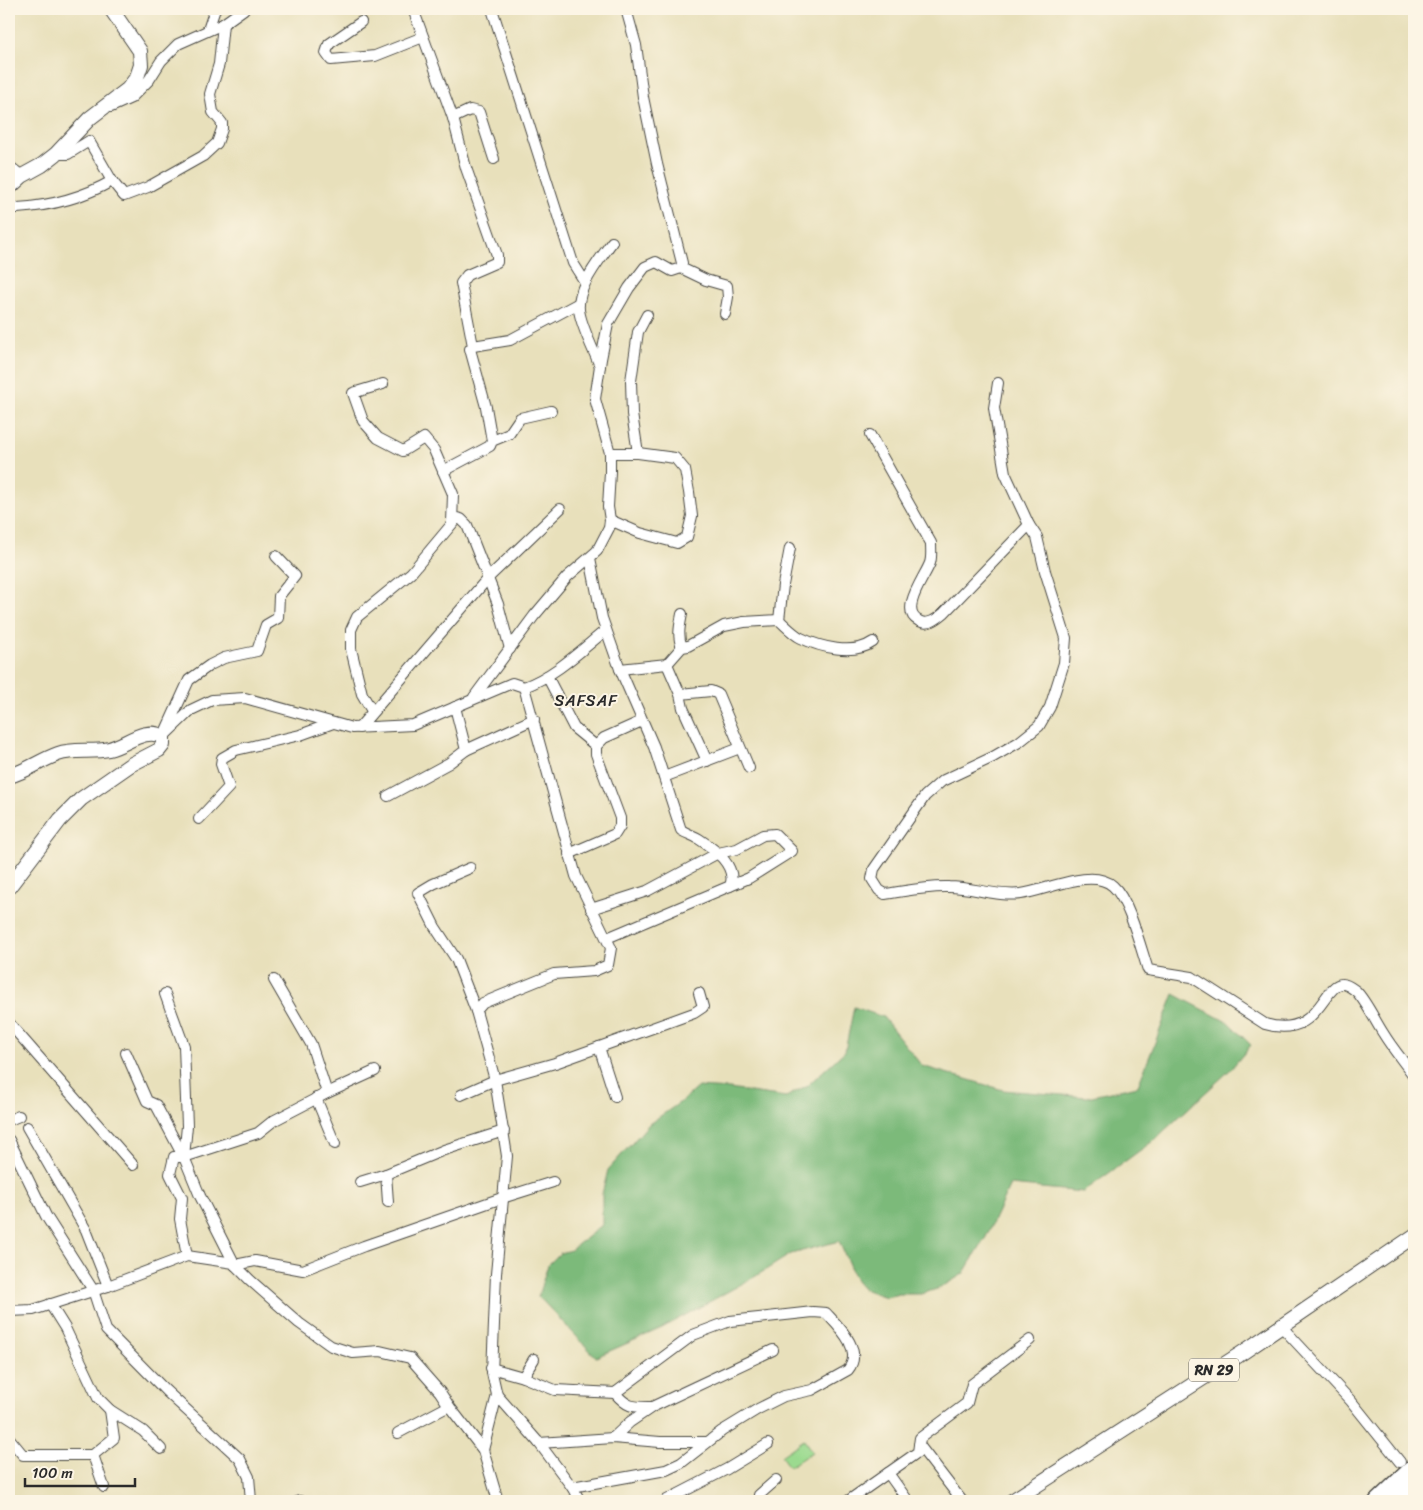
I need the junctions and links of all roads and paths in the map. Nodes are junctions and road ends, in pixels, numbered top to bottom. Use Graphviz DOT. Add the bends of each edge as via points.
graph roads {
  1 [pos="111,9"];
  2 [pos="215,9"];
  3 [pos="244,9"];
  4 [pos="413,9"];
  5 [pos="492,9"];
  6 [pos="626,9"];
  7 [pos="361,22"];
  8 [pos="223,24"];
  9 [pos="208,30"];
  10 [pos="423,37"];
  11 [pos="90,118"];
  12 [pos="453,118"];
  13 [pos="56,154"];
  14 [pos="494,159"];
  15 [pos="9,166"];
  16 [pos="22,176"];
  17 [pos="112,181"];
  18 [pos="9,188"];
  19 [pos="17,208"];
  20 [pos="612,242"];
  21 [pos="681,268"];
  22 [pos="585,282"];
  23 [pos="579,304"];
  24 [pos="725,314"];
  25 [pos="646,316"];
  26 [pos="473,346"];
  27 [pos="601,368"];
  28 [pos="998,383"];
  29 [pos="383,384"];
  30 [pos="551,411"];
  31 [pos="870,435"];
  32 [pos="492,441"];
  33 [pos="610,453"];
  34 [pos="638,453"];
  35 [pos="443,471"];
  36 [pos="560,509"];
  37 [pos="610,520"];
  38 [pos="452,523"];
  39 [pos="1029,525"];
  40 [pos="790,548"];
  41 [pos="276,556"];
  42 [pos="590,558"];
  43 [pos="488,578"];
  44 [pos="682,614"];
  45 [pos="779,620"];
  46 [pos="606,630"];
  47 [pos="873,642"];
  48 [pos="682,648"];
  49 [pos="510,649"];
  50 [pos="667,664"];
  51 [pos="620,669"];
  52 [pos="547,676"];
  53 [pos="524,687"];
  54 [pos="680,694"];
  55 [pos="473,699"];
  56 [pos="454,707"];
  57 [pos="372,711"];
  58 [pos="534,720"];
  59 [pos="642,721"];
  60 [pos="333,723"];
  61 [pos="359,728"];
  62 [pos="163,737"];
  63 [pos="596,746"];
  64 [pos="740,748"];
  65 [pos="466,750"];
  66 [pos="707,761"];
  67 [pos="749,768"];
  68 [pos="9,776"];
  69 [pos="664,777"];
  70 [pos="388,796"];
  71 [pos="199,820"];
  72 [pos="718,853"];
  73 [pos="569,854"];
  74 [pos="470,868"];
  75 [pos="730,886"];
  76 [pos="9,887"];
  77 [pos="591,909"];
  78 [pos="607,938"];
  79 [pos="274,980"];
  80 [pos="699,993"];
  81 [pos="165,994"];
  82 [pos="476,1012"];
  83 [pos="9,1023"];
  84 [pos="599,1047"];
  85 [pos="126,1053"];
  86 [pos="375,1071"];
  87 [pos="1414,1076"];
  88 [pos="495,1080"];
  89 [pos="326,1093"];
  90 [pos="461,1095"];
  91 [pos="615,1097"];
  92 [pos="316,1098"];
  93 [pos="19,1116"];
  94 [pos="9,1120"];
  95 [pos="27,1126"];
  96 [pos="504,1131"];
  97 [pos="9,1140"];
  98 [pos="335,1144"];
  99 [pos="184,1157"];
  100 [pos="133,1165"];
  101 [pos="386,1174"];
  102 [pos="360,1182"];
  103 [pos="553,1182"];
  104 [pos="502,1198"];
  105 [pos="388,1202"];
  106 [pos="1414,1236"];
  107 [pos="187,1256"];
  108 [pos="235,1264"];
  109 [pos="108,1286"];
  110 [pos="93,1290"];
  111 [pos="50,1304"];
  112 [pos="9,1311"];
  113 [pos="1281,1326"];
  114 [pos="1030,1340"];
  115 [pos="773,1350"];
  116 [pos="534,1359"];
  117 [pos="492,1368"];
  118 [pos="523,1377"];
  119 [pos="615,1393"];
  120 [pos="497,1395"];
  121 [pos="449,1406"];
  122 [pos="652,1407"];
  123 [pos="110,1410"];
  124 [pos="398,1433"];
  125 [pos="9,1438"];
  126 [pos="613,1438"];
  127 [pos="707,1442"];
  128 [pos="540,1443"];
  129 [pos="768,1444"];
  130 [pos="919,1445"];
  131 [pos="161,1449"];
  132 [pos="483,1450"];
  133 [pos="93,1454"];
  134 [pos="1407,1464"];
  135 [pos="888,1473"];
  136 [pos="776,1480"];
  137 [pos="1414,1482"];
  138 [pos="104,1487"];
  139 [pos="572,1487"];
  140 [pos="251,1501"];
  141 [pos="498,1501"];
  142 [pos="580,1501"];
  143 [pos="665,1501"];
  144 [pos="758,1501"];
  145 [pos="848,1501"];
  146 [pos="908,1501"];
  147 [pos="962,1501"];
  148 [pos="1012,1501"];
  149 [pos="1377,1501"];
  150 [pos="1394,1501"];
  1 -- 11 [label="main road" via="140,51 141,65 128,89"];
  2 -- 9 [label="street"];
  3 -- 8 [label="street"];
  4 -- 10 [label="street"];
  5 -- 22 [label="street" via="572,263"];
  6 -- 21 [label="street"];
  7 -- 10 [label="street" via="330,44 326,53 331,60 375,56"];
  8 -- 9 [label="street"];
  8 -- 17 [label="street" via="219,64 210,94 213,112 222,123 217,143 203,156 148,188 124,196"];
  9 -- 11 [label="street" via="178,44 131,98"];
  10 -- 12 [label="street"];
  11 -- 13 [label="main road"];
  12 -- 14 [label="street" via="470,110 479,112"];
  12 -- 26 [label="street" via="466,168 497,255 497,262 467,275 460,283"];
  13 -- 16 [label="main road"];
  13 -- 17 [label="street" via="68,154 89,141"];
  15 -- 16 [label="street"];
  16 -- 18 [label="main road"];
  17 -- 19 [label="street" via="66,200"];
  20 -- 22 [label="street"];
  21 -- 24 [label="street" via="727,286"];
  21 -- 27 [label="street" via="672,271 656,262 645,267 608,324"];
  22 -- 23 [label="street"];
  23 -- 26 [label="street" via="510,340"];
  23 -- 27 [label="street" via="579,313"];
  25 -- 34 [label="street" via="638,332 630,381"];
  26 -- 32 [label="street" via="470,349"];
  27 -- 33 [label="street" via="595,399"];
  28 -- 39 [label="street" via="994,408 1005,473"];
  29 -- 35 [label="street" via="353,393 363,421 378,438 403,452 424,438 434,450"];
  30 -- 32 [label="street" via="520,418 509,434"];
  31 -- 39 [label="street" via="931,543 931,561 912,600 911,612 918,621 934,621 944,613"];
  32 -- 35 [label="street" via="490,446"];
  33 -- 34 [label="street"];
  33 -- 37 [label="street"];
  34 -- 37 [label="street" via="675,458 685,470 692,516 687,537 677,543 640,533"];
  35 -- 38 [label="street" via="453,494"];
  36 -- 43 [label="street"];
  37 -- 42 [label="street" via="597,551"];
  38 -- 43 [label="street" via="457,518 467,525"];
  38 -- 57 [label="street" via="411,573 357,617 350,630 351,650 362,694"];
  39 -- 87 [label="street" via="1037,537 1066,638 1064,662 1050,708 1039,726 1019,742 942,781 925,796 874,869 872,880 884,894 950,887 1021,894 1079,880 1104,881 1113,886 1124,900 1148,970 1192,977 1265,1024 1277,1028 1307,1020 1333,988 1341,984 1348,986 1356,992"];
  40 -- 45 [label="street"];
  41 -- 62 [label="street" via="295,576 280,596 278,618 266,625 257,651 224,658 189,680"];
  42 -- 46 [label="street"];
  42 -- 49 [label="street" via="567,577"];
  43 -- 49 [label="street"];
  43 -- 57 [label="street"];
  44 -- 48 [label="street" via="679,630"];
  45 -- 47 [label="street" via="800,637 837,650 858,649"];
  45 -- 48 [label="street" via="724,626"];
  46 -- 51 [label="street"];
  46 -- 52 [label="street"];
  48 -- 50 [label="street"];
  49 -- 55 [label="street"];
  50 -- 51 [label="street"];
  50 -- 54 [label="street"];
  51 -- 59 [label="street"];
  52 -- 53 [label="street"];
  52 -- 63 [label="street" via="574,728"];
  53 -- 55 [label="street" via="512,682"];
  53 -- 58 [label="street"];
  54 -- 64 [label="street" via="711,691 718,694"];
  54 -- 66 [label="street"];
  55 -- 56 [label="street"];
  56 -- 61 [label="street" via="413,725"];
  56 -- 65 [label="street"];
  57 -- 61 [label="street"];
  58 -- 65 [label="street"];
  58 -- 73 [label="street"];
  59 -- 63 [label="street" via="604,738"];
  59 -- 69 [label="street"];
  60 -- 61 [label="street"];
  60 -- 62 [label="street" via="245,698 212,700 191,710"];
  60 -- 71 [label="street" via="300,735 236,750 222,758 229,787"];
  62 -- 68 [label="main road" via="143,735 109,749 59,754"];
  62 -- 76 [label="main road" via="159,750 130,765 81,799 60,820"];
  63 -- 73 [label="street" via="620,826 615,834"];
  64 -- 66 [label="street"];
  64 -- 67 [label="street"];
  65 -- 70 [label="street" via="449,763"];
  66 -- 69 [label="street"];
  69 -- 72 [label="street" via="681,830"];
  72 -- 75 [label="street" via="729,868"];
  72 -- 75 [label="street" via="737,849 763,835 775,834 792,852"];
  72 -- 77 [label="street" via="647,891"];
  73 -- 77 [label="street"];
  74 -- 82 [label="street" via="418,893 456,959"];
  75 -- 78 [label="street"];
  77 -- 78 [label="street"];
  78 -- 82 [label="street" via="612,948 608,965 594,971 554,974 483,1003"];
  79 -- 89 [label="street" via="311,1044"];
  80 -- 84 [label="street" via="703,1007 694,1013"];
  81 -- 99 [label="street" via="184,1046 187,1126"];
  82 -- 88 [label="street"];
  83 -- 100 [label="street"];
  84 -- 88 [label="street"];
  84 -- 91 [label="street"];
  85 -- 99 [label="street" via="147,1101 156,1105"];
  86 -- 89 [label="street"];
  88 -- 90 [label="street"];
  88 -- 96 [label="street"];
  89 -- 92 [label="street"];
  92 -- 98 [label="street"];
  92 -- 99 [label="street" via="272,1121 258,1133"];
  93 -- 94 [label="street"];
  95 -- 109 [label="street" via="86,1230"];
  96 -- 101 [label="street" via="444,1150"];
  96 -- 104 [label="street" via="508,1156"];
  97 -- 110 [label="street" via="46,1216"];
  99 -- 107 [label="street" via="174,1157 170,1174 182,1198 180,1220"];
  99 -- 108 [label="street"];
  101 -- 102 [label="street"];
  101 -- 105 [label="street"];
  103 -- 104 [label="street"];
  104 -- 108 [label="street" via="303,1270 255,1261"];
  104 -- 117 [label="street"];
  106 -- 113 [label="main road, RN 29"];
  107 -- 108 [label="street"];
  107 -- 109 [label="street"];
  108 -- 121 [label="street" via="299,1323 331,1346 353,1353 380,1351 410,1358"];
  109 -- 110 [label="street"];
  110 -- 111 [label="street"];
  110 -- 140 [label="street" via="106,1330 240,1460 249,1477"];
  111 -- 112 [label="street" via="34,1310"];
  111 -- 123 [label="street" via="98,1398"];
  113 -- 134 [label="street"];
  113 -- 148 [label="main road, RN 29"];
  114 -- 130 [label="street" via="972,1384 967,1404 920,1438"];
  115 -- 122 [label="street"];
  116 -- 118 [label="street"];
  117 -- 118 [label="street"];
  117 -- 120 [label="street"];
  118 -- 119 [label="street" via="555,1390"];
  119 -- 122 [label="street" via="626,1405"];
  119 -- 127 [label="street" via="694,1335 730,1321 826,1313 848,1338 853,1355 852,1366 812,1390 784,1396 758,1409"];
  120 -- 128 [label="street"];
  120 -- 132 [label="street"];
  121 -- 124 [label="street"];
  121 -- 132 [label="street"];
  122 -- 126 [label="street"];
  123 -- 131 [label="street" via="143,1431"];
  123 -- 133 [label="street" via="114,1438"];
  125 -- 133 [label="street" via="23,1455"];
  126 -- 127 [label="street"];
  126 -- 128 [label="street"];
  127 -- 139 [label="street" via="681,1463 666,1470"];
  128 -- 139 [label="street"];
  129 -- 143 [label="street"];
  130 -- 135 [label="street" via="918,1452"];
  130 -- 147 [label="street"];
  132 -- 141 [label="street"];
  133 -- 138 [label="street"];
  134 -- 149 [label="highway"];
  135 -- 145 [label="street"];
  135 -- 146 [label="street"];
  136 -- 144 [label="street" via="759,1495"];
  137 -- 150 [label="highway"];
  139 -- 142 [label="street"];
}
